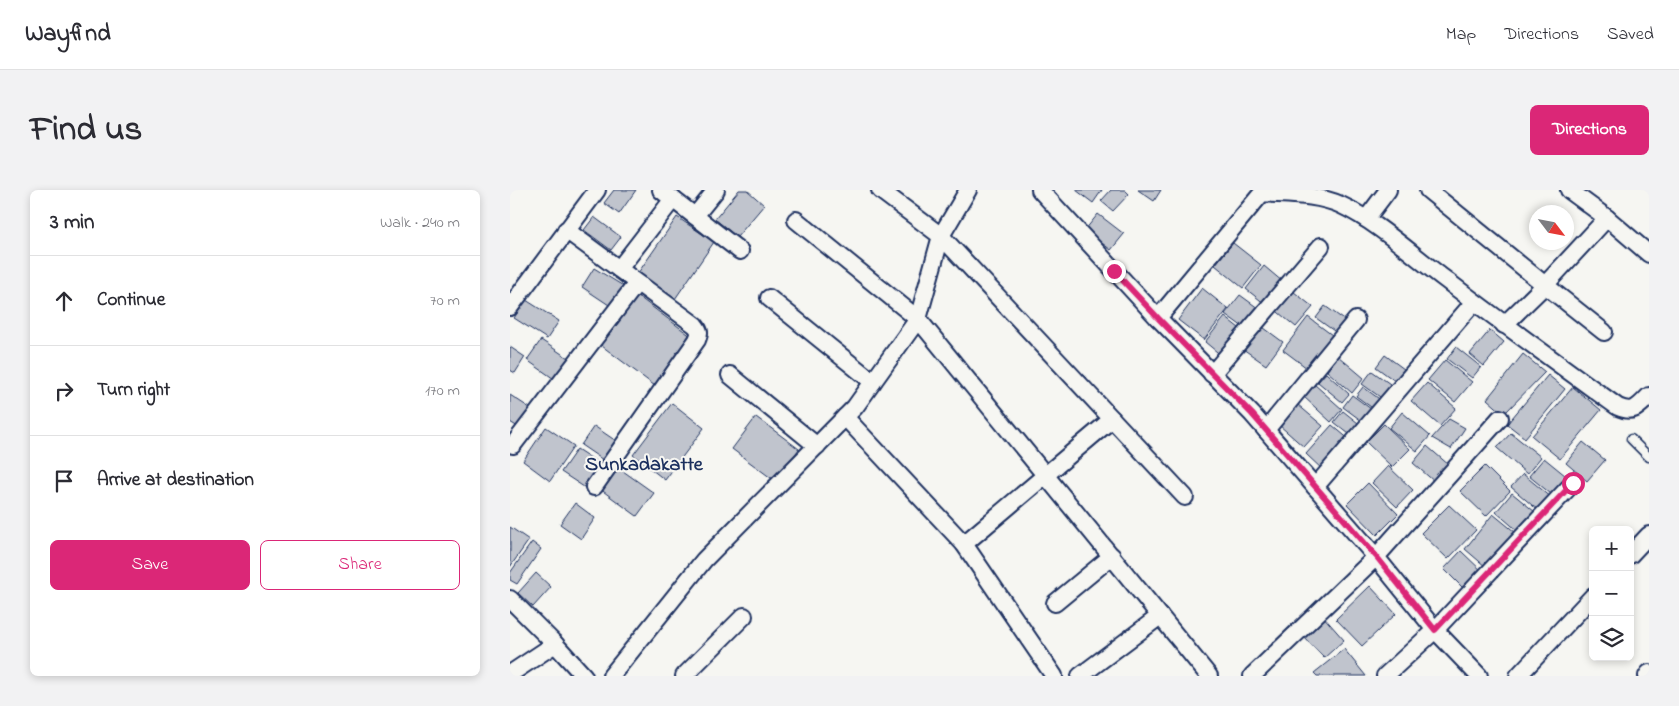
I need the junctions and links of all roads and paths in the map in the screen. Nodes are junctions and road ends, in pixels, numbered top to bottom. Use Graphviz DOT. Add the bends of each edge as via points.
graph roads {
  1 [pos="597,190"];
  2 [pos="716,190"];
  3 [pos="968,190"];
  4 [pos="1040,190"];
  5 [pos="1388,190"];
  6 [pos="1428,190"];
  7 [pos="1569,190"];
  8 [pos="1261,191"];
  9 [pos="889,193"];
  10 [pos="1304,193"];
  11 [pos="667,194"];
  12 [pos="695,216"];
  13 [pos="1607,218"];
  14 [pos="1366,219"];
  15 [pos="796,220"];
  16 [pos="566,230"];
  17 [pos="941,236"];
  18 [pos="1321,246"];
  19 [pos="740,251"];
  20 [pos="1649,254"];
  21 [pos="619,269"];
  22 [pos="638,283"];
  23 [pos="1545,285"];
  24 [pos="769,298"];
  25 [pos="1474,302"];
  26 [pos="510,307"];
  27 [pos="918,318"];
  28 [pos="1158,318"];
  29 [pos="1356,320"];
  30 [pos="1504,325"];
  31 [pos="1604,332"];
  32 [pos="1212,374"];
  33 [pos="730,375"];
  34 [pos="873,382"];
  35 [pos="1649,396"];
  36 [pos="845,417"];
  37 [pos="1500,418"];
  38 [pos="1112,419"];
  39 [pos="1266,430"];
  40 [pos="1631,439"];
  41 [pos="512,445"];
  42 [pos="817,446"];
  43 [pos="1649,457"];
  44 [pos="1046,475"];
  45 [pos="1573,483"];
  46 [pos="594,487"];
  47 [pos="1315,487"];
  48 [pos="1185,497"];
  49 [pos="1649,535"];
  50 [pos="964,544"];
  51 [pos="1634,551"];
  52 [pos="1112,556"];
  53 [pos="1376,556"];
  54 [pos="510,599"];
  55 [pos="1589,600"];
  56 [pos="1055,603"];
  57 [pos="744,616"];
  58 [pos="1160,616"];
  59 [pos="1435,630"];
  60 [pos="555,644"];
  61 [pos="510,674"];
  62 [pos="584,676"];
  63 [pos="611,676"];
  64 [pos="684,676"];
  65 [pos="1054,676"];
  66 [pos="1080,676"];
  67 [pos="1209,676"];
  68 [pos="1252,676"];
  69 [pos="1385,676"];
  70 [pos="1479,676"];
  71 [pos="1518,676"];
  1 -- 16 [label="street"];
  2 -- 12 [label="street"];
  3 -- 17 [label="street"];
  4 -- 28 [label="street"];
  5 -- 14 [label="street"];
  6 -- 23 [label="street"];
  7 -- 13 [label="street"];
  8 -- 10 [label="street"];
  8 -- 28 [label="street"];
  9 -- 17 [label="street"];
  10 -- 14 [label="street" via="1340,205"];
  11 -- 12 [label="street"];
  11 -- 21 [label="street"];
  12 -- 19 [label="street"];
  13 -- 20 [label="street"];
  13 -- 23 [label="street"];
  14 -- 25 [label="street"];
  15 -- 27 [label="street"];
  16 -- 21 [label="street"];
  16 -- 26 [label="street"];
  17 -- 27 [label="street"];
  17 -- 38 [label="street"];
  18 -- 32 [label="street"];
  21 -- 22 [label="street"];
  22 -- 41 [label="street"];
  22 -- 46 [label="street" via="695,325 700,334"];
  23 -- 30 [label="street"];
  23 -- 31 [label="street"];
  24 -- 34 [label="street"];
  25 -- 30 [label="street"];
  25 -- 47 [label="street"];
  27 -- 34 [label="street"];
  27 -- 44 [label="street"];
  28 -- 32 [label="street"];
  29 -- 39 [label="street"];
  30 -- 35 [label="street" via="1618,407 1626,410 1637,408"];
  32 -- 39 [label="street"];
  33 -- 42 [label="street"];
  34 -- 36 [label="street"];
  36 -- 42 [label="street"];
  36 -- 50 [label="street"];
  37 -- 53 [label="street"];
  38 -- 44 [label="street"];
  38 -- 48 [label="street"];
  39 -- 47 [label="street"];
  40 -- 43 [label="lane"];
  42 -- 63 [label="street" via="704,560"];
  44 -- 50 [label="street"];
  44 -- 52 [label="street"];
  45 -- 59 [label="street"];
  47 -- 53 [label="street"];
  49 -- 51 [label="street"];
  50 -- 65 [label="street"];
  52 -- 56 [label="street"];
  52 -- 58 [label="street"];
  53 -- 59 [label="street"];
  53 -- 68 [label="street"];
  54 -- 60 [label="street"];
  55 -- 71 [label="street"];
  57 -- 64 [label="street"];
  58 -- 66 [label="street"];
  58 -- 67 [label="street"];
  59 -- 69 [label="street"];
  59 -- 70 [label="street"];
  60 -- 61 [label="street"];
  60 -- 62 [label="street"];
}
